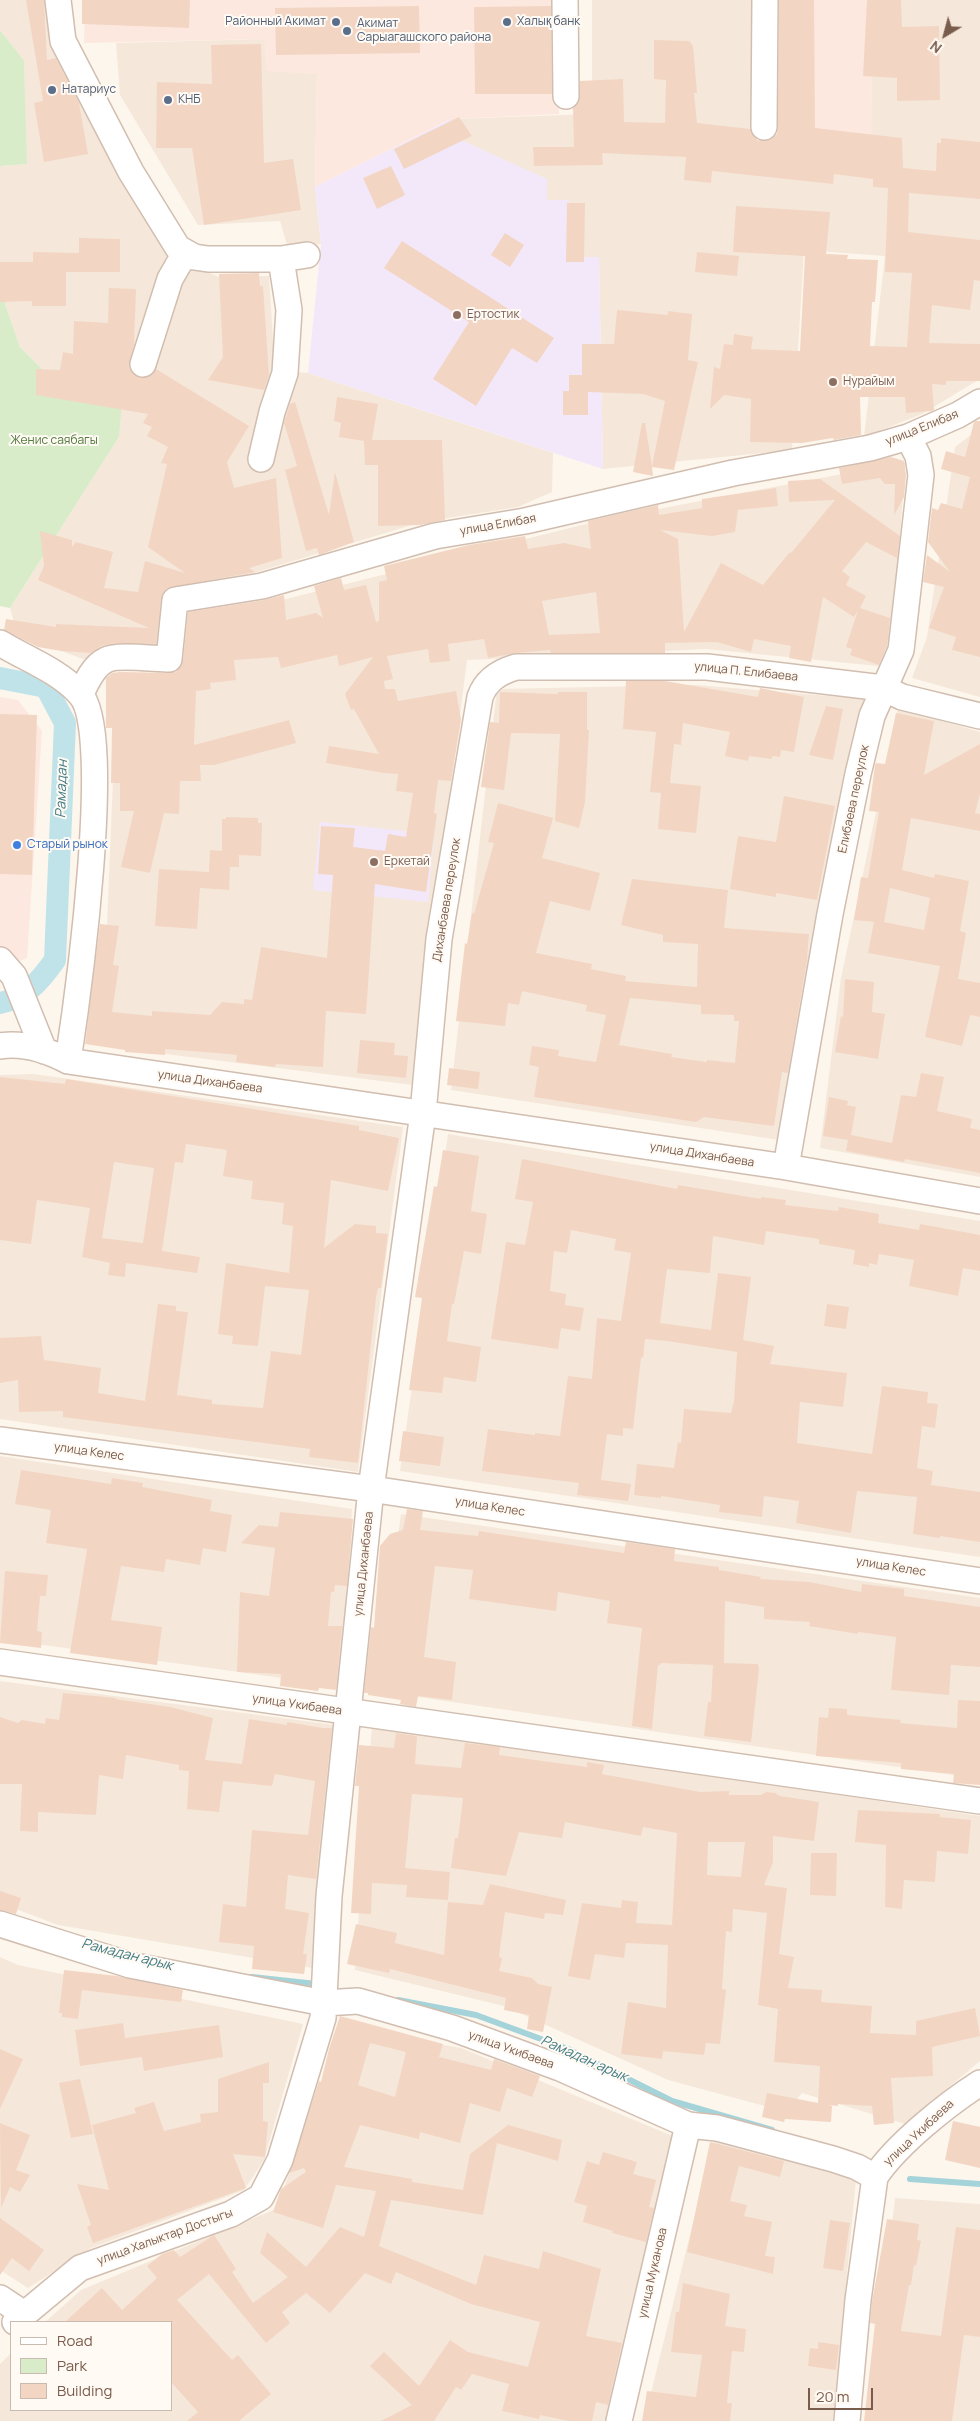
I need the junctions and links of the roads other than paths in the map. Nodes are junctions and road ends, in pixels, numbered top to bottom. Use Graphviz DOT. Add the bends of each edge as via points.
graph roads {
  1 [pos="58,0"];
  2 [pos="566,0"];
  3 [pos="765,0"];
  4 [pos="566,96"];
  5 [pos="764,127"];
  6 [pos="185,253"];
  7 [pos="307,255"];
  8 [pos="282,259"];
  9 [pos="143,364"];
  10 [pos="980,402"];
  11 [pos="908,437"];
  12 [pos="261,459"];
  13 [pos="0,643"];
  14 [pos="484,688"];
  15 [pos="883,688"];
  16 [pos="81,694"];
  17 [pos="980,716"];
  18 [pos="7,968"];
  19 [pos="0,1046"];
  20 [pos="44,1051"];
  21 [pos="68,1061"];
  22 [pos="423,1113"];
  23 [pos="786,1167"];
  24 [pos="980,1201"];
  25 [pos="0,1440"];
  26 [pos="371,1489"];
  27 [pos="980,1581"];
  28 [pos="0,1662"];
  29 [pos="349,1713"];
  30 [pos="980,1801"];
  31 [pos="0,1924"];
  32 [pos="323,2010"];
  33 [pos="980,2083"];
  34 [pos="688,2125"];
  35 [pos="875,2177"];
  36 [pos="0,2298"];
  37 [pos="17,2321"];
  38 [pos="10,2327"];
  39 [pos="0,2336"];
  40 [pos="619,2421"];
  41 [pos="847,2421"];
  1 -- 6 [label="street" via="66,48 131,172 178,248"];
  2 -- 4 [label="street"];
  3 -- 5 [label="street"];
  6 -- 8 [label="street" via="208,259"];
  6 -- 9 [label="street" via="170,279"];
  7 -- 8 [label="street"];
  8 -- 12 [label="street" via="289,310 286,373 272,412"];
  10 -- 11 [label="street, улица Елибая"];
  11 -- 15 [label="street, Елибаева переулок" via="918,456 921,475 919,502 901,650"];
  11 -- 16 [label="street, улица Елибая" via="870,448 733,473 525,521 435,536 262,586 175,600 169,660 106,659 91,674"];
  13 -- 16 [label="street" via="44,666"];
  14 -- 15 [label="street, улица П. Елибаева" via="505,670 516,667 708,667"];
  14 -- 22 [label="street, Диханбаева переулок" via="439,939"];
  15 -- 17 [label="street, улица П. Елибаева" via="902,697"];
  15 -- 23 [label="street, Елибаева переулок" via="872,716 858,774"];
  16 -- 21 [label="street" via="90,719 93,840 81,976"];
  18 -- 20 [label="street" via="27,1006"];
  19 -- 20 [label="street, улица Диханбаева" via="25,1045"];
  20 -- 21 [label="street, улица Диханбаева"];
  21 -- 22 [label="street, улица Диханбаева"];
  22 -- 23 [label="street, улица Диханбаева"];
  22 -- 26 [label="street, улица Диханбаева"];
  23 -- 24 [label="street, улица Диханбаева"];
  25 -- 26 [label="street, улица Келес"];
  26 -- 27 [label="street, улица Келес"];
  26 -- 29 [label="street, улица Диханбаева"];
  28 -- 29 [label="street, улица Укибаева"];
  29 -- 30 [label="street, улица Укибаева"];
  29 -- 32 [label="street, улица Диханбаева" via="329,1896"];
  31 -- 32 [label="street, улица Укибаева" via="130,1965"];
  32 -- 34 [label="street, улица Укибаева" via="358,2001 452,2028 560,2068"];
  32 -- 37 [label="street, улица Халыктар Достыгы" via="280,2160 260,2197 231,2214 80,2268"];
  33 -- 35 [label="street, улица Укибаева" via="918,2132 887,2160"];
  34 -- 35 [label="street, улица Укибаева" via="717,2128 833,2159"];
  34 -- 40 [label="street, улица Муканова"];
  35 -- 41 [label="street" via="858,2300"];
  36 -- 37 [label="street"];
  38 -- 39 [label="street, улица Халыктар Достыгы"];
}
